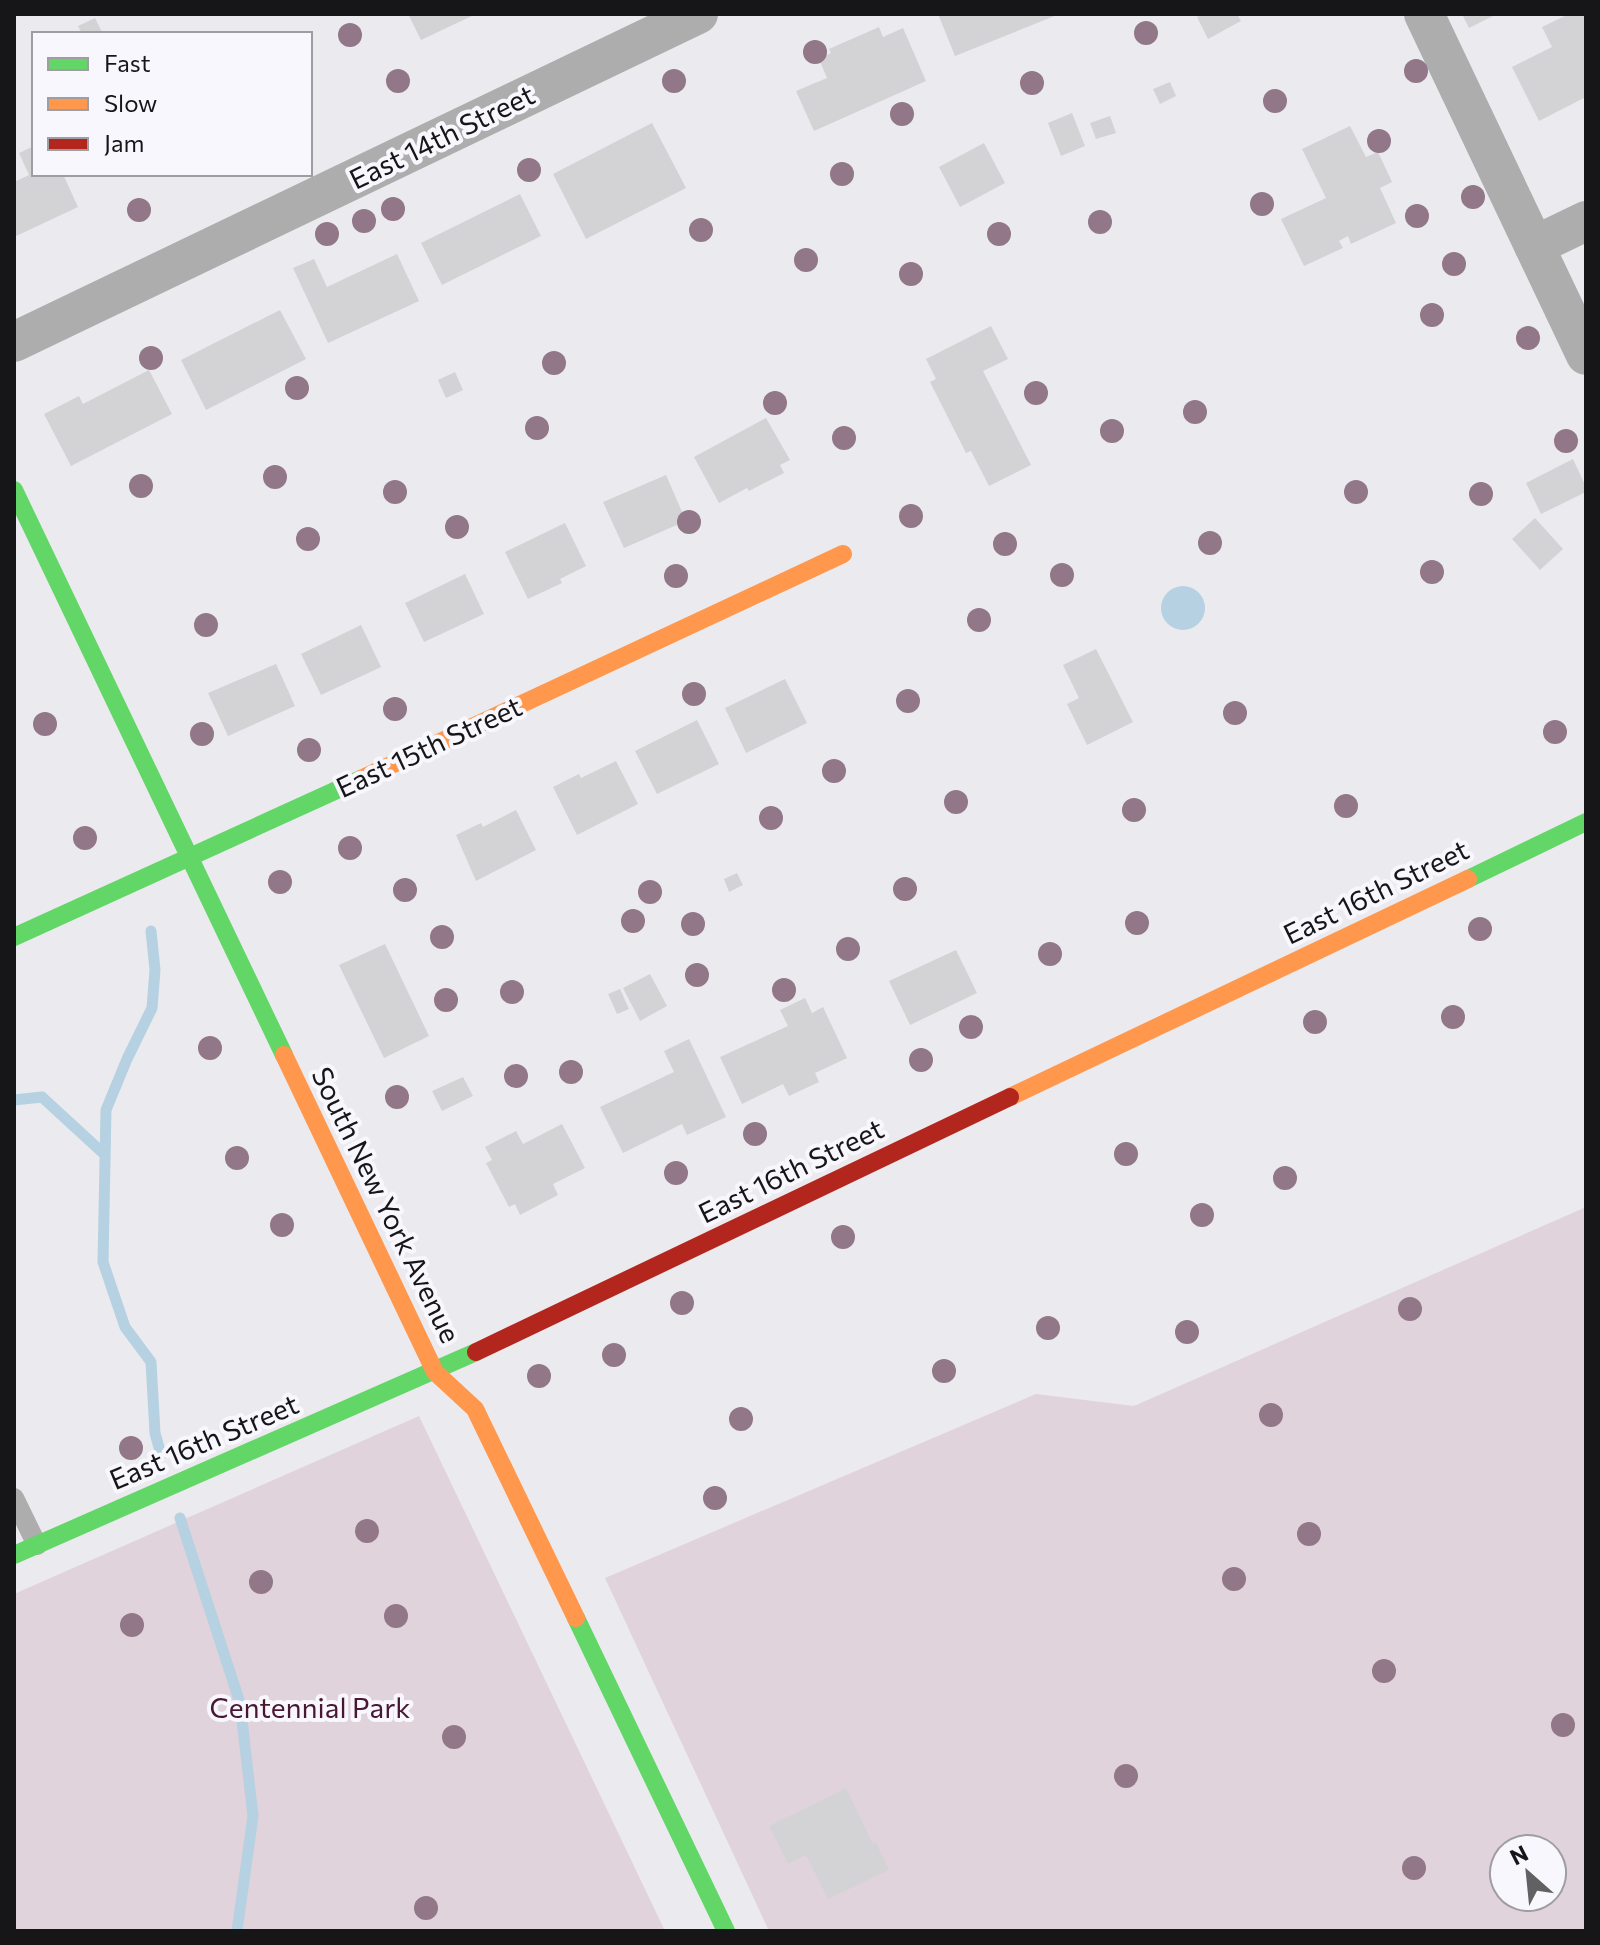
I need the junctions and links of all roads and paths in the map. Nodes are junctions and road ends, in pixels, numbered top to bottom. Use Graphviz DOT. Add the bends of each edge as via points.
graph roads {
  1 [pos="698,14"];
  2 [pos="1424,14"];
  3 [pos="1586,221"];
  4 [pos="1534,246"];
  5 [pos="14,342"];
  6 [pos="1586,355"];
  7 [pos="14,490"];
  8 [pos="843,554"];
  9 [pos="1586,822"];
  10 [pos="189,859"];
  11 [pos="14,937"];
  12 [pos="435,1372"];
  13 [pos="14,1498"];
  14 [pos="37,1545"];
  15 [pos="14,1555"];
  16 [pos="726,1931"];
  1 -- 5 [label="street, East 14th Street"];
  2 -- 4 [label="street"];
  3 -- 4 [label="street"];
  4 -- 6 [label="street"];
  7 -- 10 [label="street, South New York Avenue"];
  8 -- 10 [label="street, East 15th Street"];
  9 -- 12 [label="street, East 16th Street"];
  10 -- 11 [label="street, East 15th Street"];
  10 -- 12 [label="street, South New York Avenue"];
  12 -- 14 [label="street, East 16th Street"];
  12 -- 16 [label="street, South New York Avenue" via="475,1409"];
  13 -- 14 [label="lane"];
  14 -- 15 [label="street, East 16th Street"];
}
